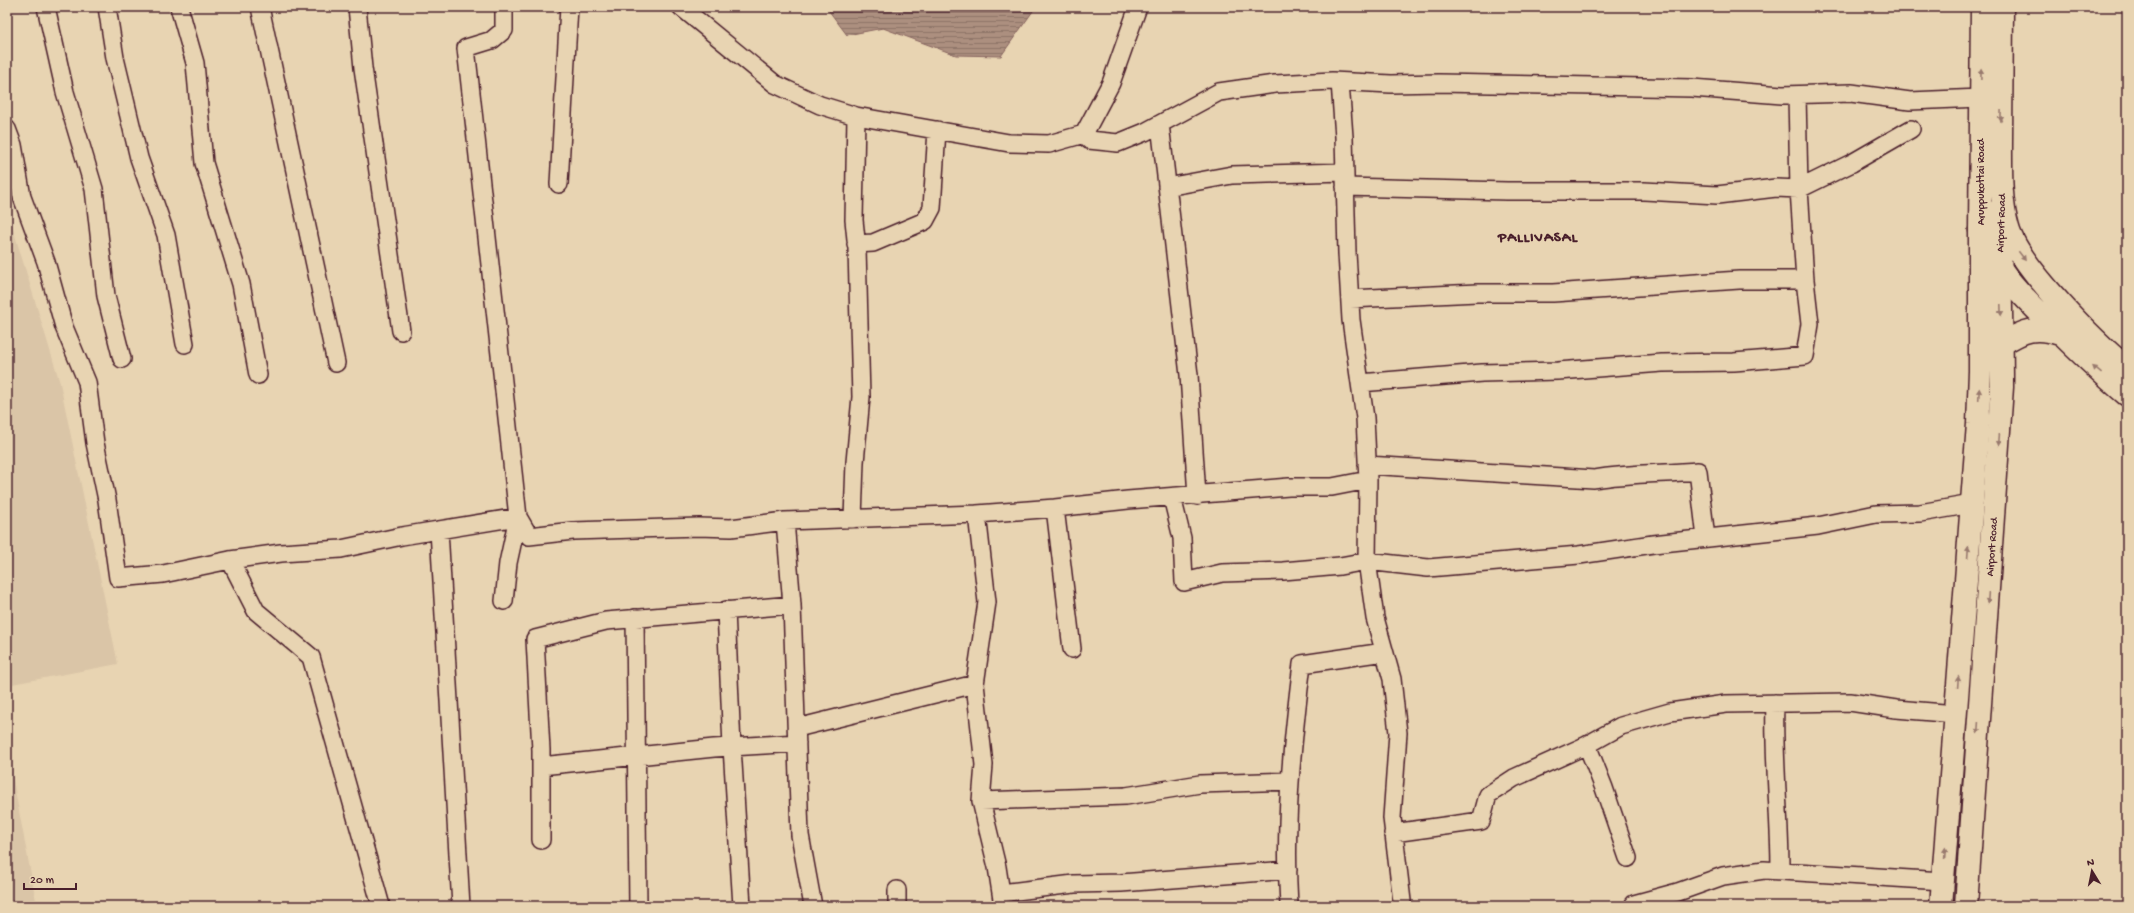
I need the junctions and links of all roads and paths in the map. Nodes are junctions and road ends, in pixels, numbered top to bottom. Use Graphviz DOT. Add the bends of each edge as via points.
graph roads {
  1 [pos="46,7"];
  2 [pos="107,7"];
  3 [pos="179,7"];
  4 [pos="260,7"];
  5 [pos="357,7"];
  6 [pos="504,7"];
  7 [pos="569,7"];
  8 [pos="680,7"];
  9 [pos="1138,7"];
  10 [pos="1982,7"];
  11 [pos="2002,7"];
  12 [pos="1340,82"];
  13 [pos="1797,95"];
  14 [pos="1980,98"];
  15 [pos="856,116"];
  16 [pos="1160,124"];
  17 [pos="7,129"];
  18 [pos="1911,129"];
  19 [pos="938,130"];
  20 [pos="1084,134"];
  21 [pos="1345,179"];
  22 [pos="560,184"];
  23 [pos="1166,187"];
  24 [pos="2001,188"];
  25 [pos="1800,189"];
  26 [pos="1980,230"];
  27 [pos="856,244"];
  28 [pos="1999,268"];
  29 [pos="1806,280"];
  30 [pos="1350,299"];
  31 [pos="401,332"];
  32 [pos="2060,334"];
  33 [pos="186,344"];
  34 [pos="2002,344"];
  35 [pos="122,359"];
  36 [pos="336,363"];
  37 [pos="2127,368"];
  38 [pos="258,375"];
  39 [pos="1360,384"];
  40 [pos="2127,395"];
  41 [pos="1368,472"];
  42 [pos="1197,496"];
  43 [pos="1172,497"];
  44 [pos="1972,504"];
  45 [pos="1056,508"];
  46 [pos="976,514"];
  47 [pos="518,517"];
  48 [pos="853,519"];
  49 [pos="785,521"];
  50 [pos="440,530"];
  51 [pos="1706,538"];
  52 [pos="230,560"];
  53 [pos="1367,561"];
  54 [pos="504,601"];
  55 [pos="792,605"];
  56 [pos="726,610"];
  57 [pos="636,618"];
  58 [pos="1072,649"];
  59 [pos="1384,652"];
  60 [pos="975,684"];
  61 [pos="1775,703"];
  62 [pos="1956,714"];
  63 [pos="797,736"];
  64 [pos="1587,745"];
  65 [pos="732,747"];
  66 [pos="638,757"];
  67 [pos="541,766"];
  68 [pos="1290,781"];
  69 [pos="981,801"];
  70 [pos="1394,833"];
  71 [pos="541,840"];
  72 [pos="1628,858"];
  73 [pos="1288,870"];
  74 [pos="1780,870"];
  75 [pos="1943,881"];
  76 [pos="1002,899"];
  77 [pos="1402,902"];
  78 [pos="1634,904"];
  79 [pos="381,906"];
  80 [pos="461,906"];
  81 [pos="638,906"];
  82 [pos="742,906"];
  83 [pos="813,906"];
  84 [pos="1289,906"];
  85 [pos="1941,906"];
  86 [pos="1966,906"];
  1 -- 35 [label="street" via="65,92 94,189 106,296"];
  2 -- 33 [label="street" via="115,58 139,158 166,235"];
  3 -- 38 [label="street" via="195,63 204,163 241,284"];
  4 -- 36 [label="street"];
  5 -- 31 [label="street" via="363,68"];
  6 -- 47 [label="street" via="504,30 492,40 466,48"];
  7 -- 22 [label="street"];
  8 -- 15 [label="street" via="775,84 820,105"];
  9 -- 20 [label="street" via="1112,83"];
  14 -- 10 [label="main road, Aruppukottai Road, one-way"];
  11 -- 24 [label="main road, Aruppukottai Road, one-way"];
  12 -- 13 [label="street" via="1692,88"];
  12 -- 16 [label="street" via="1275,84 1219,92"];
  12 -- 21 [label="street"];
  13 -- 14 [label="street" via="1851,93 1910,101"];
  13 -- 25 [label="street"];
  14 -- 26 [label="main road, Aruppukottai Road"];
  15 -- 19 [label="street"];
  15 -- 27 [label="street"];
  16 -- 20 [label="street" via="1118,143 1089,140"];
  16 -- 23 [label="street"];
  17 -- 52 [label="street" via="13,145 22,197 46,262 64,327 87,382 118,578 163,574"];
  18 -- 25 [label="street"];
  19 -- 20 [label="street" via="1009,143 1049,144"];
  19 -- 27 [label="street" via="932,208 925,221 880,240"];
  21 -- 23 [label="street" via="1232,175"];
  21 -- 25 [label="street" via="1507,191 1644,191 1717,195 1776,188"];
  21 -- 30 [label="street"];
  23 -- 42 [label="street" via="1175,240 1189,375"];
  24 -- 28 [label="main road, Airport Road"];
  24 -- 37 [label="main road, Aruppukottai Road, one-way" via="2008,229 2016,249 2104,350"];
  25 -- 29 [label="street"];
  26 -- 28 [label="main road, Aruppukottai Road" via="1987,249"];
  44 -- 26 [label="main road, Airport Road, one-way" via="1980,371"];
  27 -- 48 [label="street" via="861,397"];
  28 -- 32 [label="main road, Aruppukottai Road"];
  28 -- 34 [label="main road, Airport Road, one-way"];
  29 -- 30 [label="street" via="1739,280 1553,293 1476,293"];
  29 -- 39 [label="street" via="1810,324 1805,356 1734,362 1662,363 1558,371 1482,373"];
  30 -- 39 [label="street"];
  32 -- 34 [label="main road" via="2044,329 2029,330"];
  40 -- 32 [label="main road, Aruppukottai Road, one-way"];
  34 -- 86 [label="main road, Airport Road, one-way" via="1998,446"];
  39 -- 41 [label="street"];
  41 -- 42 [label="street" via="1332,487 1289,487"];
  41 -- 51 [label="street" via="1594,480 1622,474 1652,475 1698,471"];
  41 -- 53 [label="street"];
  42 -- 43 [label="street"];
  43 -- 45 [label="street"];
  43 -- 53 [label="street" via="1182,538 1184,582 1222,573 1283,571"];
  44 -- 51 [label="street" via="1920,513 1876,514 1818,526"];
  62 -- 44 [label="main road, Airport Road, one-way"];
  45 -- 46 [label="street"];
  45 -- 58 [label="street"];
  46 -- 48 [label="street"];
  46 -- 60 [label="street" via="987,602"];
  47 -- 49 [label="street" via="529,536 574,531 731,528"];
  47 -- 50 [label="street"];
  47 -- 54 [label="street" via="508,563"];
  48 -- 49 [label="street"];
  49 -- 55 [label="street"];
  50 -- 52 [label="street" via="341,549"];
  50 -- 80 [label="street"];
  51 -- 53 [label="street" via="1579,555 1428,568"];
  52 -- 79 [label="street" via="256,611 311,657"];
  53 -- 59 [label="street" via="1375,618"];
  55 -- 56 [label="street"];
  55 -- 63 [label="street"];
  56 -- 57 [label="street"];
  56 -- 65 [label="street"];
  57 -- 66 [label="street"];
  57 -- 67 [label="street" via="606,621 534,639"];
  59 -- 68 [label="street" via="1302,664"];
  59 -- 70 [label="street" via="1392,679 1398,733 1392,818"];
  60 -- 63 [label="street"];
  60 -- 69 [label="street" via="984,765"];
  61 -- 62 [label="street" via="1850,702"];
  61 -- 64 [label="street" via="1726,704 1670,712 1620,726"];
  61 -- 74 [label="street" via="1774,745"];
  75 -- 62 [label="main road, Airport Road, one-way"];
  63 -- 65 [label="street"];
  63 -- 83 [label="street" via="800,835"];
  64 -- 70 [label="street" via="1514,778 1488,795 1481,821"];
  64 -- 72 [label="street"];
  65 -- 66 [label="street"];
  65 -- 82 [label="street"];
  66 -- 67 [label="street"];
  66 -- 81 [label="street"];
  67 -- 71 [label="street"];
  68 -- 69 [label="street" via="1200,784 1126,796"];
  68 -- 73 [label="street"];
  69 -- 76 [label="street"];
  70 -- 77 [label="street"];
  73 -- 76 [label="street" via="1121,883 1074,884"];
  73 -- 84 [label="street"];
  74 -- 75 [label="street"];
  74 -- 78 [label="street" via="1723,876"];
  75 -- 85 [label="main road, Airport Road"];
}
